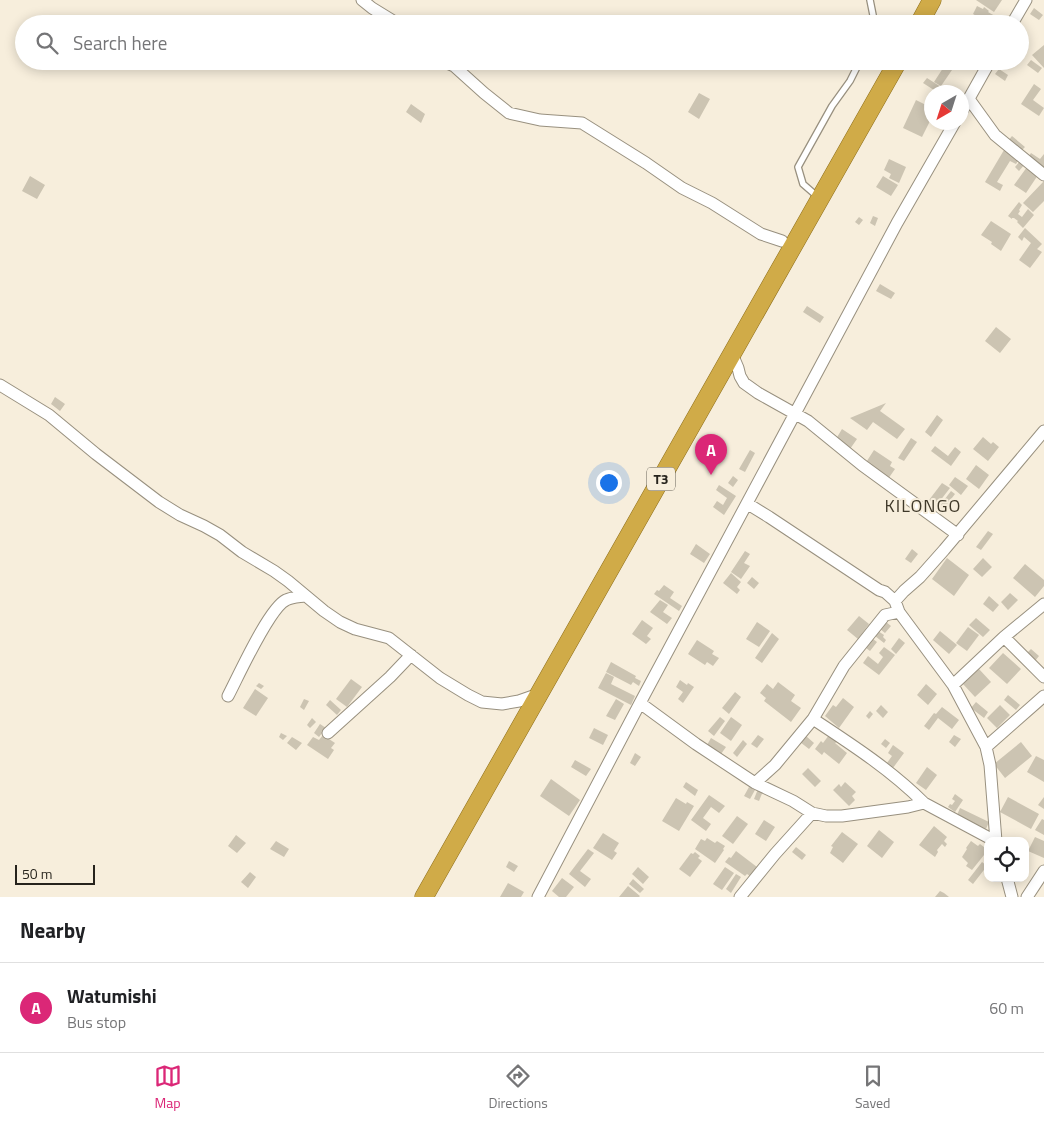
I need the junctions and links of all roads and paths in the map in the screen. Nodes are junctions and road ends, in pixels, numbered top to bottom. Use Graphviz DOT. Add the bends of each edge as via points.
graph roads {
  1 [pos="362,0"];
  2 [pos="870,0"];
  3 [pos="932,0"];
  4 [pos="1026,0"];
  5 [pos="383,15"];
  6 [pos="874,15"];
  7 [pos="924,15"];
  8 [pos="1017,15"];
  9 [pos="458,70"];
  10 [pos="856,70"];
  11 [pos="893,70"];
  12 [pos="985,70"];
  13 [pos="969,99"];
  14 [pos="950,130"];
  15 [pos="1044,175"];
  16 [pos="821,199"];
  17 [pos="782,241"];
  18 [pos="732,354"];
  19 [pos="0,385"];
  20 [pos="796,413"];
  21 [pos="1044,431"];
  22 [pos="748,504"];
  23 [pos="958,535"];
  24 [pos="305,596"];
  25 [pos="1044,604"];
  26 [pos="897,606"];
  27 [pos="1004,637"];
  28 [pos="411,655"];
  29 [pos="1044,677"];
  30 [pos="953,685"];
  31 [pos="539,694"];
  32 [pos="228,696"];
  33 [pos="1044,696"];
  34 [pos="640,703"];
  35 [pos="813,719"];
  36 [pos="328,733"];
  37 [pos="986,746"];
  38 [pos="755,783"];
  39 [pos="924,803"];
  40 [pos="812,813"];
  41 [pos="988,837"];
  42 [pos="996,837"];
  43 [pos="1044,871"];
  44 [pos="1007,882"];
  45 [pos="424,897"];
  46 [pos="538,897"];
  47 [pos="740,897"];
  48 [pos="1012,897"];
  49 [pos="1027,897"];
  1 -- 5 [label="street"];
  2 -- 6 [label="lane"];
  3 -- 7 [label="highway"];
  4 -- 8 [label="street"];
  9 -- 17 [label="street" via="508,113 540,120 582,123 682,188 760,234"];
  10 -- 16 [label="lane" via="798,167 803,184"];
  11 -- 16 [label="highway, T3"];
  12 -- 13 [label="street"];
  13 -- 15 [label="street" via="995,135"];
  14 -- 20 [label="street"];
  16 -- 18 [label="highway, T3"];
  18 -- 20 [label="street" via="744,383"];
  18 -- 31 [label="highway, T3"];
  19 -- 24 [label="street" via="49,415 159,502 220,535"];
  20 -- 22 [label="street"];
  20 -- 23 [label="street"];
  21 -- 23 [label="street"];
  22 -- 26 [label="street" via="885,592"];
  22 -- 34 [label="street"];
  23 -- 26 [label="street" via="904,591"];
  24 -- 28 [label="street" via="340,622 385,636"];
  24 -- 32 [label="street" via="279,605"];
  25 -- 27 [label="street"];
  26 -- 30 [label="street"];
  26 -- 35 [label="street" via="885,615 844,666"];
  27 -- 29 [label="street"];
  27 -- 30 [label="street"];
  28 -- 31 [label="street" via="440,678 482,702 519,702"];
  28 -- 36 [label="street"];
  30 -- 37 [label="street"];
  31 -- 45 [label="highway, T3"];
  33 -- 37 [label="street"];
  34 -- 38 [label="street"];
  34 -- 46 [label="street"];
  35 -- 38 [label="street" via="775,765"];
  35 -- 39 [label="street" via="882,767"];
  37 -- 42 [label="street"];
  38 -- 40 [label="street"];
  39 -- 40 [label="street" via="842,816"];
  39 -- 41 [label="street"];
  40 -- 47 [label="street"];
  43 -- 49 [label="street"];
  44 -- 48 [label="street"];
}
